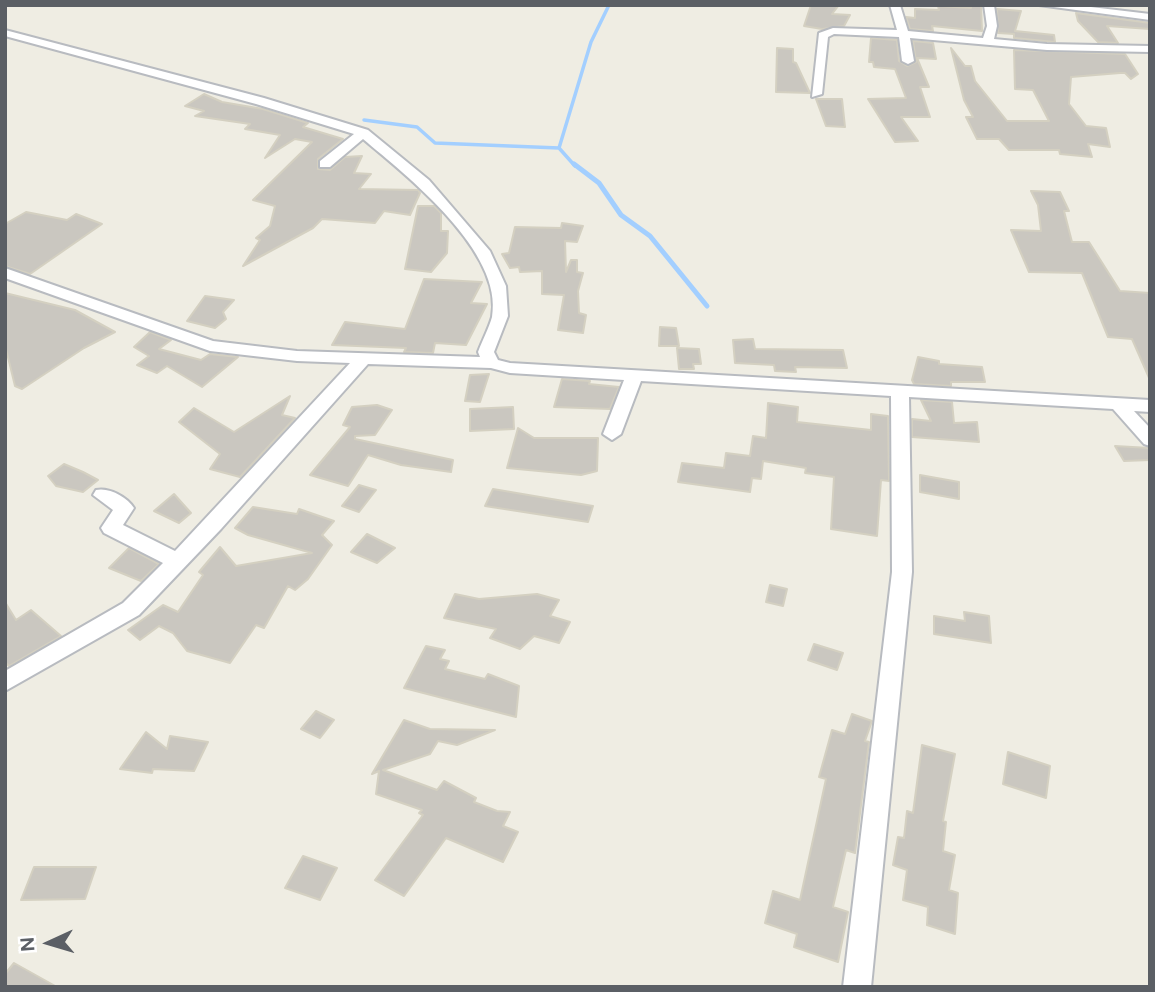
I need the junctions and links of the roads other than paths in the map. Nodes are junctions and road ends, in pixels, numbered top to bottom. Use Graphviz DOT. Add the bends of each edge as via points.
graph roads {
  1 [pos="895,5"];
  2 [pos="989,5"];
  3 [pos="1044,5"];
  4 [pos="1068,10"];
  5 [pos="1150,17"];
  6 [pos="5,33"];
  7 [pos="904,34"];
  8 [pos="1081,36"];
  9 [pos="988,42"];
  10 [pos="1150,49"];
  11 [pos="908,61"];
  12 [pos="816,94"];
  13 [pos="363,133"];
  14 [pos="325,164"];
  15 [pos="5,272"];
  16 [pos="364,358"];
  17 [pos="491,363"];
  18 [pos="634,377"];
  19 [pos="900,390"];
  20 [pos="1119,405"];
  21 [pos="1150,406"];
  22 [pos="612,434"];
  23 [pos="1150,440"];
  24 [pos="103,495"];
  25 [pos="178,562"];
  26 [pos="5,682"];
  27 [pos="857,987"];
  1 -- 7 [label="street"];
  2 -- 9 [label="street" via="992,26"];
  3 -- 4 [label="street"];
  4 -- 5 [label="street"];
  4 -- 8 [label="street"];
  6 -- 13 [label="street"];
  7 -- 9 [label="street"];
  7 -- 11 [label="street"];
  7 -- 12 [label="street" via="839,31 823,35"];
  8 -- 9 [label="street"];
  8 -- 10 [label="street"];
  13 -- 14 [label="street"];
  13 -- 17 [label="street" via="424,183 483,251 498,286 500,316 486,352"];
  15 -- 16 [label="street" via="210,346"];
  16 -- 17 [label="street"];
  16 -- 25 [label="street"];
  17 -- 18 [label="street"];
  18 -- 19 [label="street"];
  18 -- 22 [label="street"];
  19 -- 20 [label="street"];
  19 -- 27 [label="street" via="902,572"];
  20 -- 21 [label="street"];
  20 -- 23 [label="street"];
  24 -- 25 [label="street" via="124,508 111,528"];
  25 -- 26 [label="street" via="131,609"];
}
